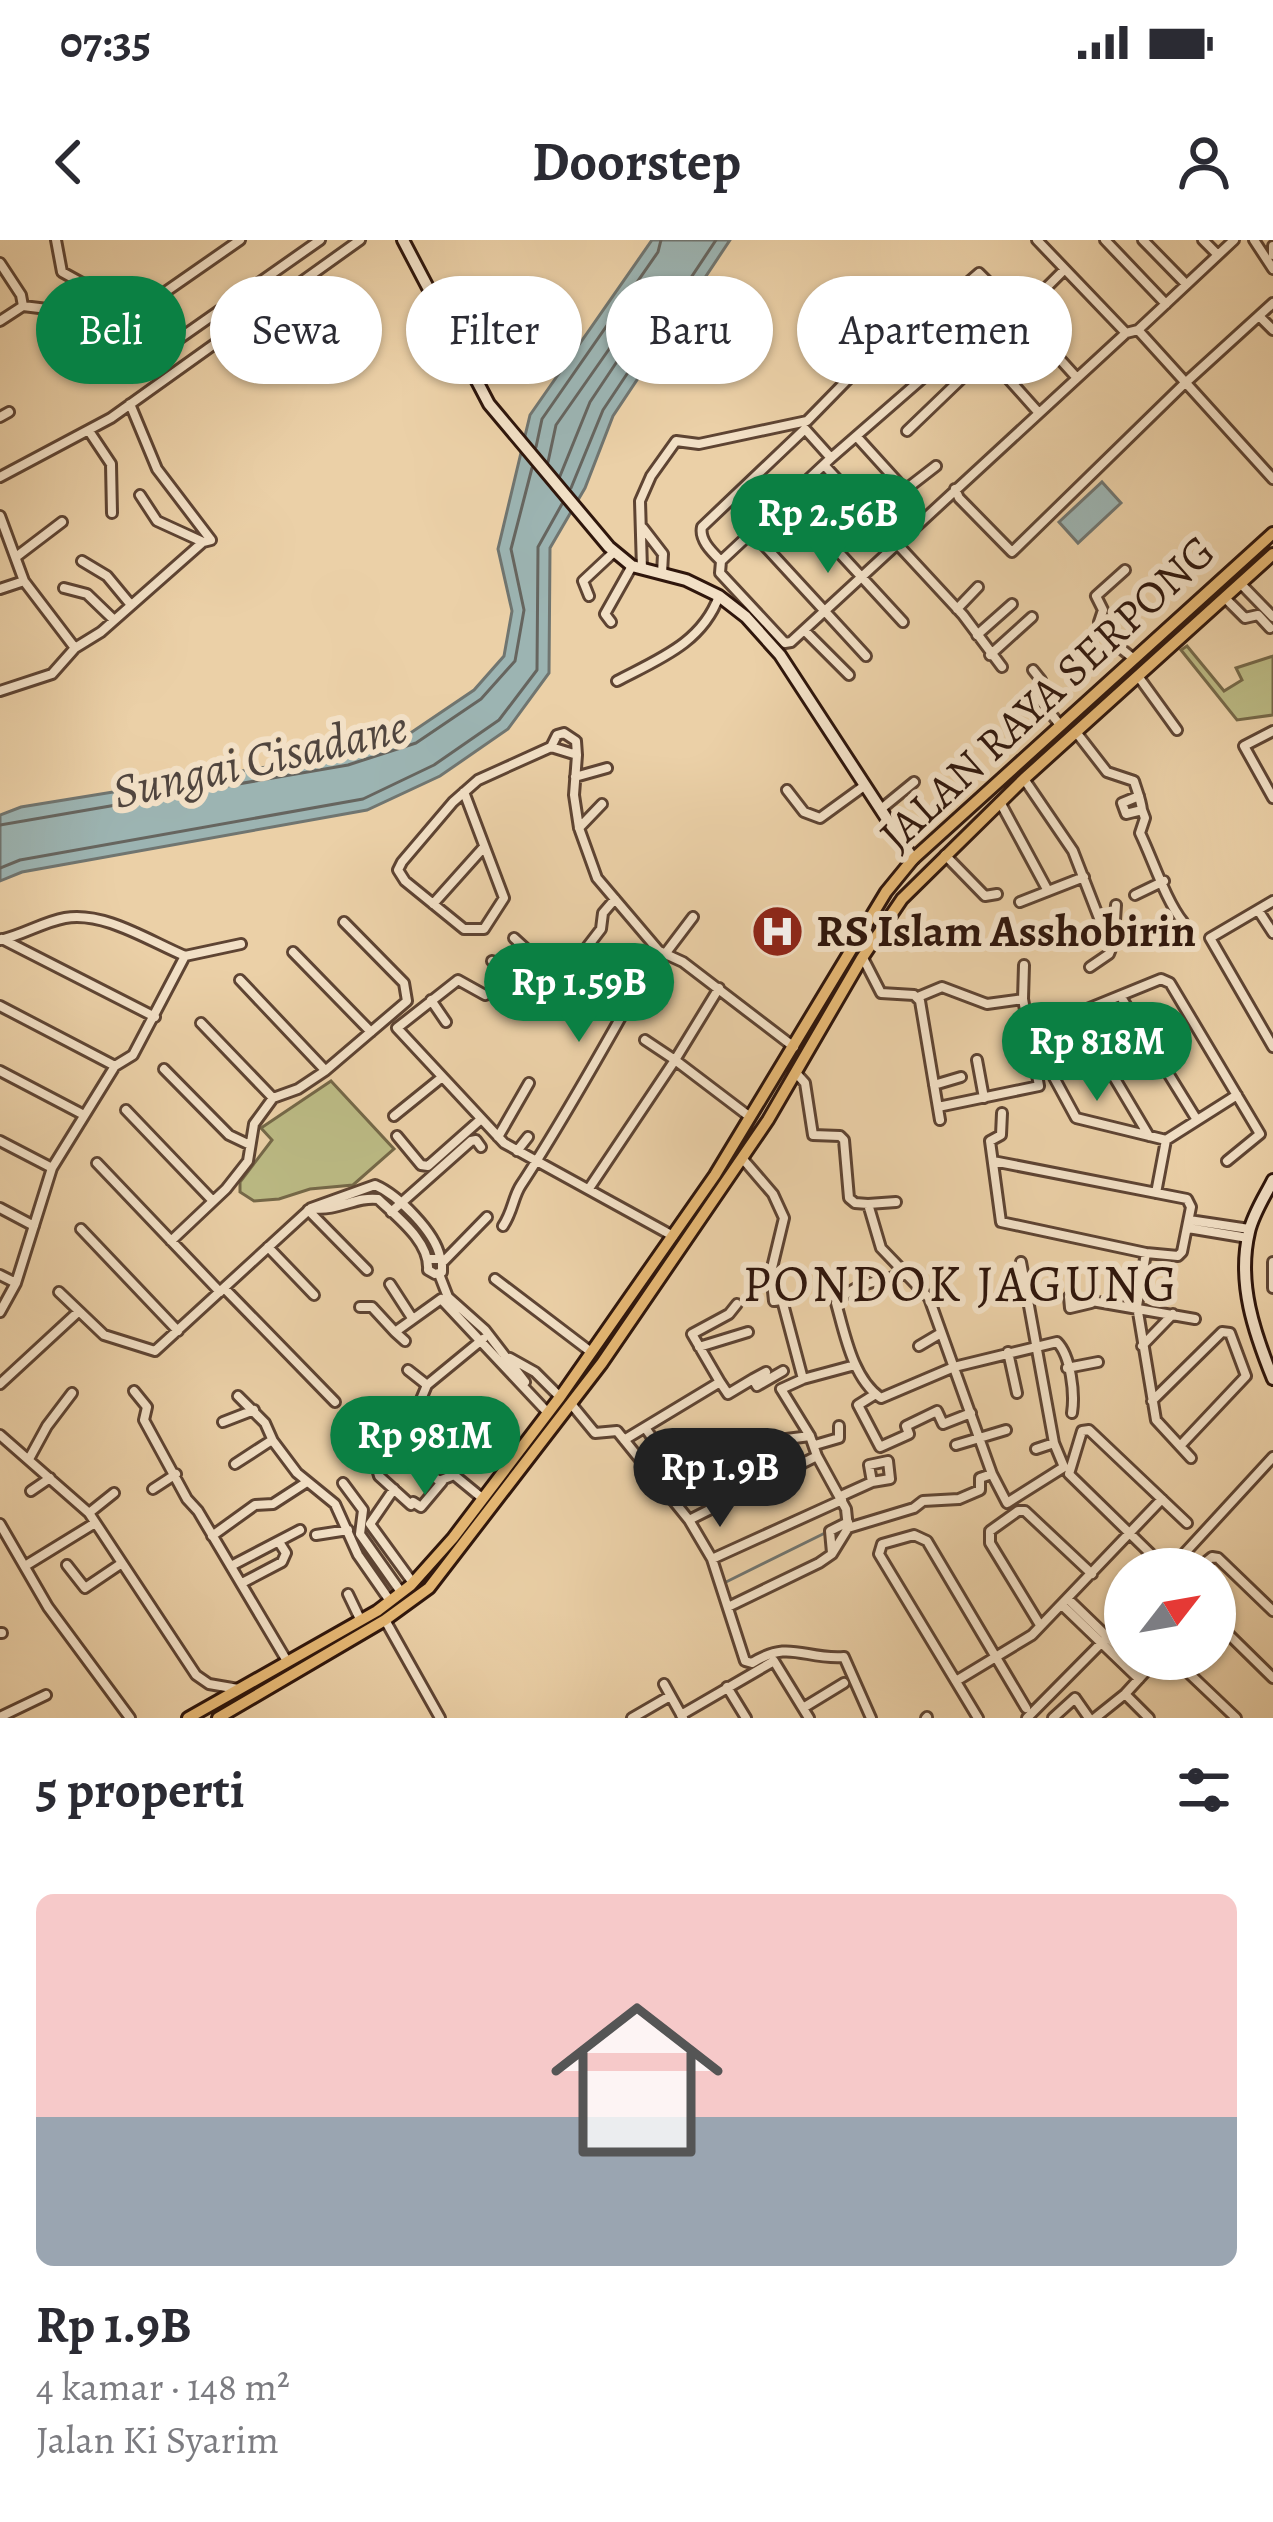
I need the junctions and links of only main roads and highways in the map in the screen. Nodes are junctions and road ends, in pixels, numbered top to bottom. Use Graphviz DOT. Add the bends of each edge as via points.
graph roads {
  1 [pos="402,241"];
  2 [pos="1273,533"];
  3 [pos="1273,554"];
  4 [pos="914,860"];
  5 [pos="843,963"];
  6 [pos="854,972"];
  7 [pos="1273,1180"];
  8 [pos="1273,1379"];
  9 [pos="531,1435"];
  10 [pos="542,1445"];
  11 [pos="329,1636"];
  12 [pos="336,1648"];
  13 [pos="188,1718"];
  14 [pos="218,1718"];
  1 -- 4 [label="main road" via="489,404 611,549 637,567 719,596 746,617 780,655"];
  2 -- 4 [label="main road, JALAN RAYA SERPONG"];
  3 -- 6 [label="main road, JALAN RAYA SERPONG" via="944,854 902,899"];
  4 -- 5 [label="main road, JALAN RAYA SERPONG"];
  5 -- 6 [label="main road"];
  5 -- 9 [label="main road, JALAN RAYA SERPONG" via="752,1119"];
  6 -- 10 [label="main road, JALAN RAYA SERPONG" via="742,1158"];
  7 -- 8 [label="main road" via="1249,1233 1244,1284"];
  9 -- 10 [label="main road"];
  9 -- 11 [label="main road, JALAN RAYA SERPONG" via="413,1582"];
  10 -- 12 [label="main road, JALAN RAYA SERPONG" via="429,1588"];
  11 -- 12 [label="main road"];
  11 -- 13 [label="main road, JALAN RAYA SERPONG"];
  12 -- 14 [label="main road, JALAN RAYA SERPONG"];
}
